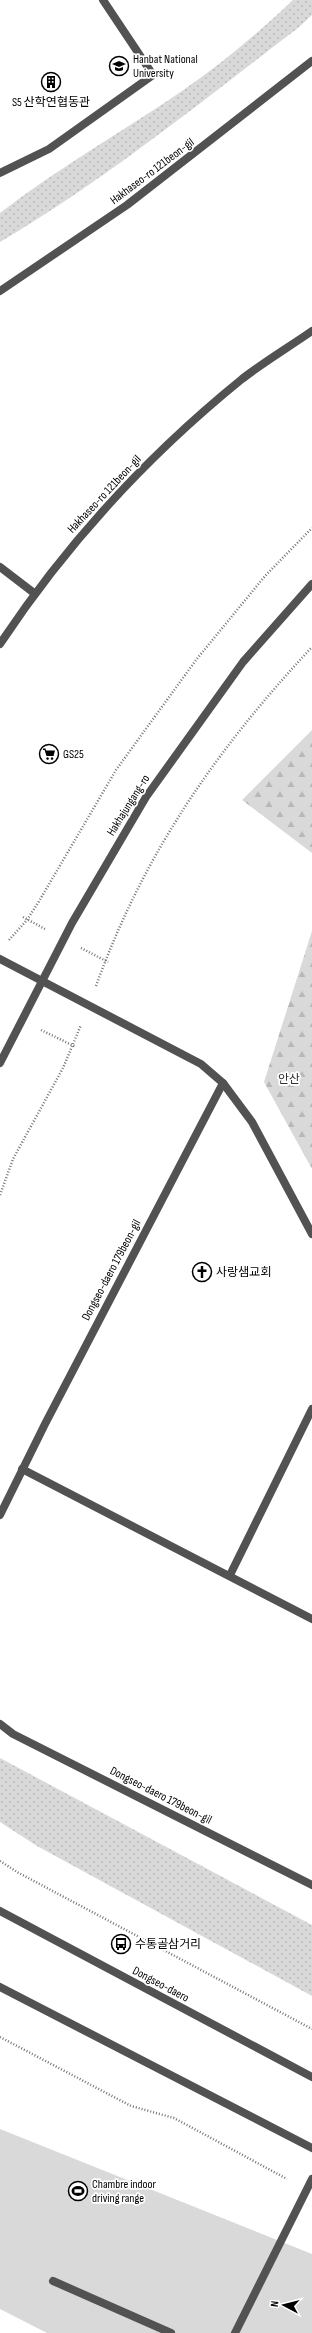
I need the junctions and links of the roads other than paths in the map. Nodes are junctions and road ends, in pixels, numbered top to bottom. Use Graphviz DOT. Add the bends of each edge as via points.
graph roads {
  1 [pos="103,0"];
  2 [pos="312,61"];
  3 [pos="0,173"];
  4 [pos="0,291"];
  5 [pos="312,331"];
  6 [pos="0,567"];
  7 [pos="312,584"];
  8 [pos="34,593"];
  9 [pos="0,644"];
  10 [pos="0,959"];
  11 [pos="42,982"];
  12 [pos="0,1063"];
  13 [pos="223,1083"];
  14 [pos="312,1234"];
  15 [pos="312,1408"];
  16 [pos="22,1469"];
  17 [pos="0,1515"];
  18 [pos="230,1575"];
  19 [pos="312,1619"];
  20 [pos="0,1724"];
  21 [pos="312,1885"];
  22 [pos="0,1911"];
  23 [pos="0,1987"];
  24 [pos="312,2077"];
  25 [pos="312,2148"];
  26 [pos="312,2179"];
  27 [pos="53,2281"];
  28 [pos="171,2333"];
  29 [pos="235,2333"];
  1 -- 3 [label="street" via="154,75 49,149"];
  2 -- 4 [label="street, Hakhaseo-ro 121beon-gil" via="127,205"];
  5 -- 8 [label="street, Hakhaseo-ro 121beon-gil" via="243,379 158,454 92,522"];
  6 -- 8 [label="street"];
  7 -- 11 [label="street, Hakhajungang-ro" via="243,662 146,797 72,922"];
  8 -- 9 [label="street, Hakhaseo-ro 121beon-gil"];
  10 -- 11 [label="street"];
  11 -- 12 [label="street, Hakhajungang-ro"];
  11 -- 13 [label="street" via="201,1064"];
  13 -- 14 [label="street" via="252,1122"];
  13 -- 16 [label="street, Dongseo-daero 179beon-gil"];
  15 -- 18 [label="street"];
  16 -- 17 [label="street, Dongseo-daero 179beon-gil"];
  16 -- 18 [label="street"];
  18 -- 19 [label="street"];
  20 -- 21 [label="street, Dongseo-daero 179beon-gil" via="13,1734"];
  22 -- 24 [label="street, Dongseo-daero"];
  23 -- 25 [label="street"];
  26 -- 29 [label="street"];
  27 -- 28 [label="street"];
}
